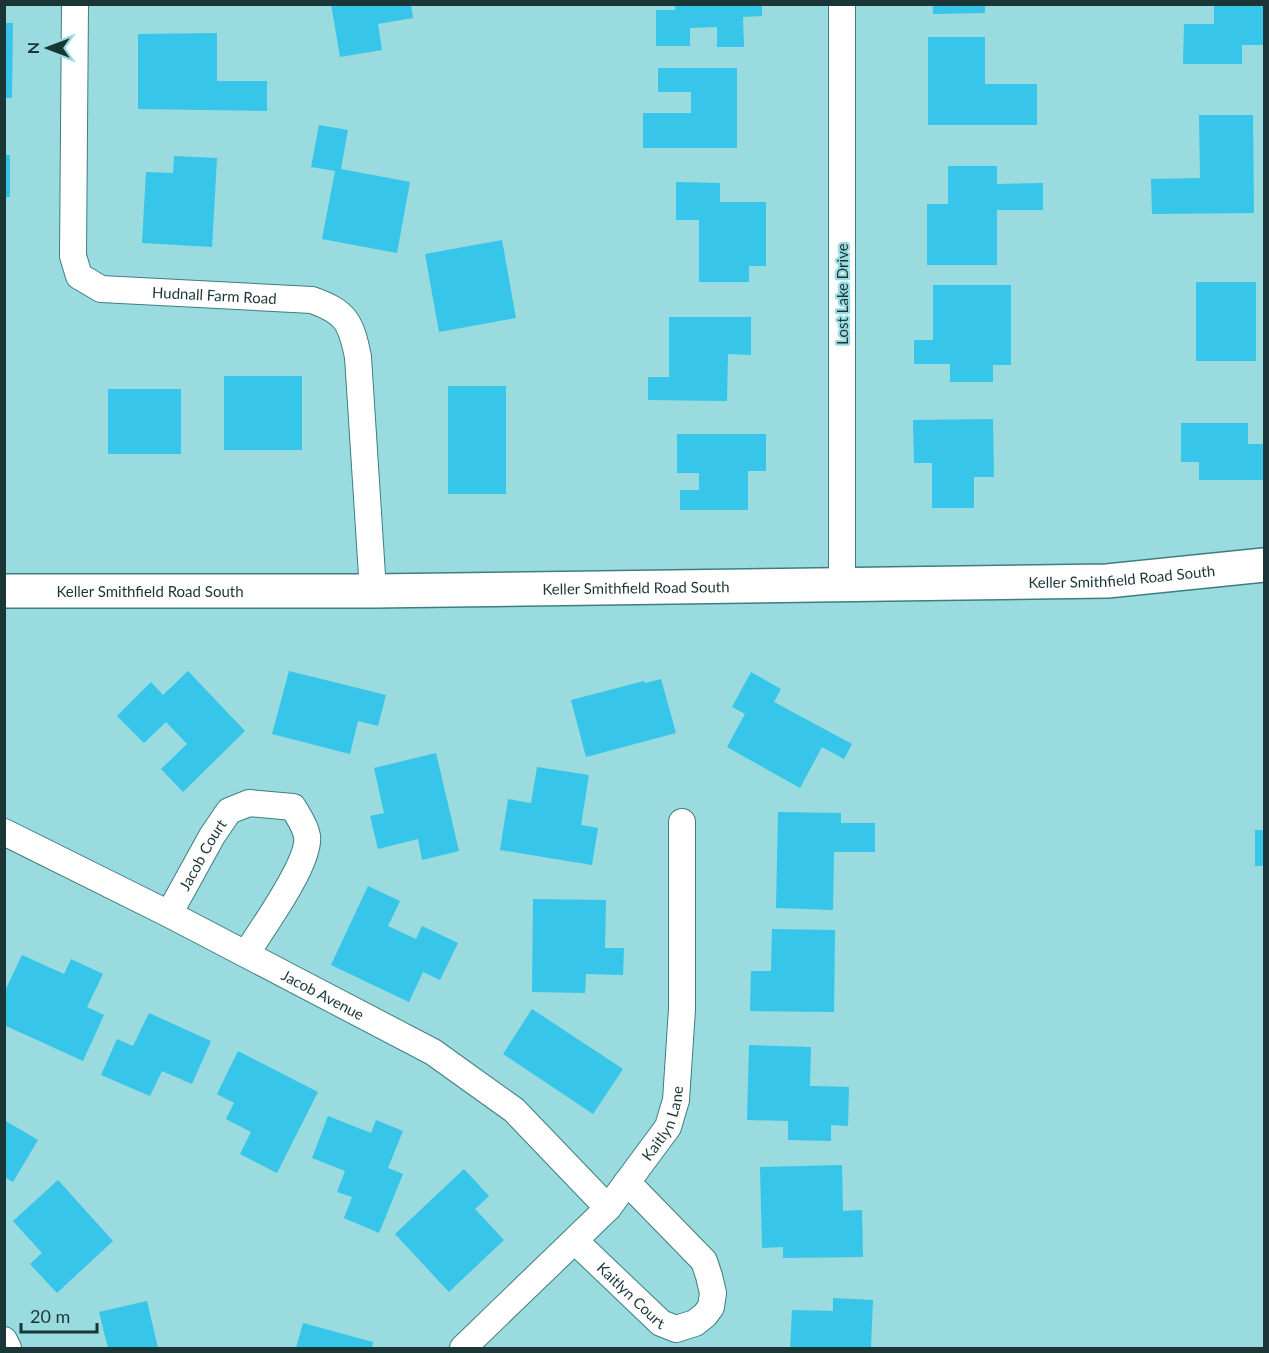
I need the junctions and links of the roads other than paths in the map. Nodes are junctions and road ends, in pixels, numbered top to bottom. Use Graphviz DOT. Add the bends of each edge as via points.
graph roads {
  1 [pos="75,4"];
  2 [pos="842,4"];
  3 [pos="1264,565"];
  4 [pos="842,584"];
  5 [pos="4,591"];
  6 [pos="373,591"];
  7 [pos="682,822"];
  8 [pos="4,832"];
  9 [pos="169,914"];
  10 [pos="246,954"];
  11 [pos="627,1182"];
  12 [pos="608,1208"];
  13 [pos="574,1241"];
  14 [pos="4,1340"];
  15 [pos="8,1348"];
  16 [pos="463,1348"];
  1 -- 6 [label="street, Hudnall Farm Road" via="73,256 79,276 101,289 312,300 336,309 353,333 358,357"];
  2 -- 4 [label="street, Lost Lake Drive"];
  3 -- 4 [label="main road, Keller Smithfield Road South" via="1107,581"];
  4 -- 6 [label="main road, Keller Smithfield Road South"];
  5 -- 6 [label="main road, Keller Smithfield Road South"];
  7 -- 11 [label="street, Kaitlyn Lane" via="682,1009 676,1100 668,1127"];
  8 -- 9 [label="street, Jacob Avenue"];
  9 -- 10 [label="street, Jacob Avenue"];
  9 -- 10 [label="street, Jacob Court" via="229,811 249,803 293,807 307,837 305,852 287,891"];
  10 -- 12 [label="street, Jacob Avenue" via="433,1052 514,1110"];
  11 -- 12 [label="street, Kaitlyn Lane"];
  11 -- 13 [label="street, Kaitlyn Court" via="704,1261 713,1293 711,1308 705,1315 676,1329 661,1323"];
  12 -- 13 [label="street, Kaitlyn Lane"];
  13 -- 16 [label="street, Kaitlyn Lane"];
  14 -- 15 [label="street"];
}
